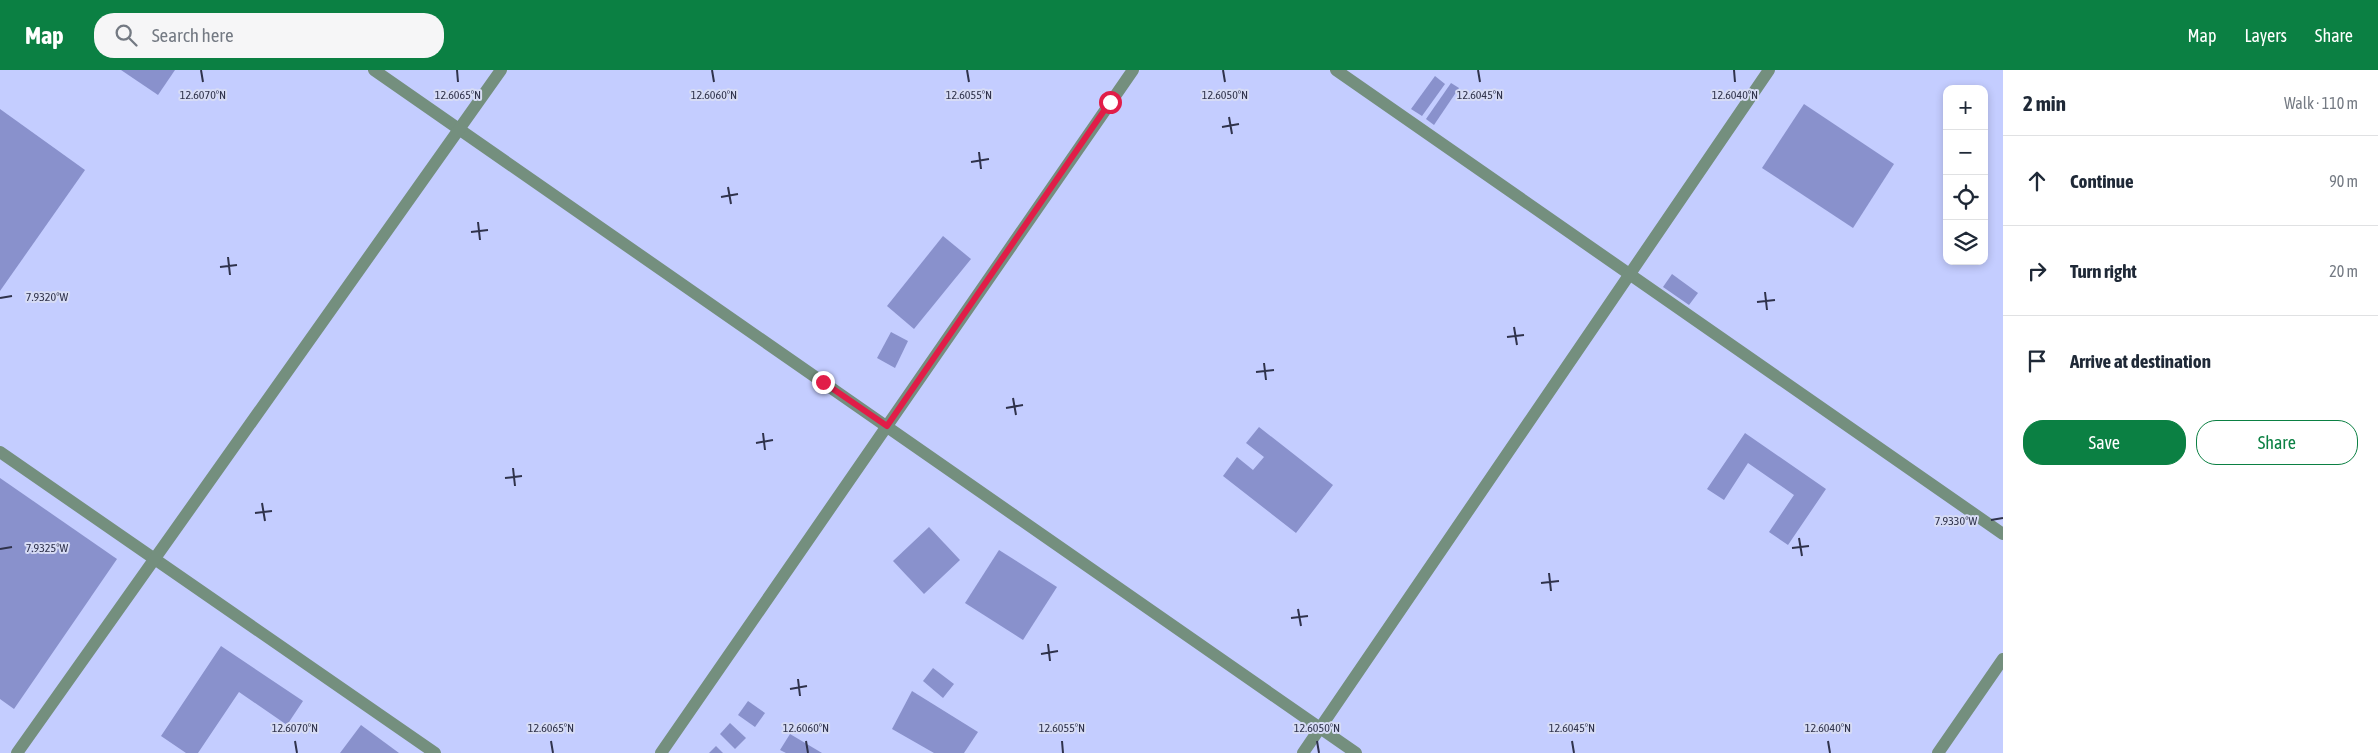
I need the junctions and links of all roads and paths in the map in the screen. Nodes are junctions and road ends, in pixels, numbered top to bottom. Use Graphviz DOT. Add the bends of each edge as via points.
graph roads {
  1 [pos="374,70"];
  2 [pos="501,70"];
  3 [pos="1133,70"];
  4 [pos="1336,70"];
  5 [pos="1769,70"];
  6 [pos="459,129"];
  7 [pos="1630,274"];
  8 [pos="887,426"];
  9 [pos="0,452"];
  10 [pos="2003,534"];
  11 [pos="154,559"];
  12 [pos="2003,659"];
  13 [pos="1320,728"];
  14 [pos="17,753"];
  15 [pos="435,753"];
  16 [pos="661,753"];
  17 [pos="1303,753"];
  18 [pos="1356,753"];
  19 [pos="1938,753"];
  1 -- 6 [label="street"];
  2 -- 6 [label="street"];
  3 -- 8 [label="street"];
  4 -- 7 [label="street"];
  5 -- 7 [label="street"];
  6 -- 8 [label="street"];
  6 -- 11 [label="street"];
  7 -- 10 [label="street"];
  7 -- 13 [label="street"];
  8 -- 13 [label="street"];
  8 -- 16 [label="street"];
  9 -- 11 [label="street"];
  11 -- 14 [label="street"];
  11 -- 15 [label="street"];
  12 -- 19 [label="street"];
  13 -- 17 [label="street"];
  13 -- 18 [label="street"];
}
